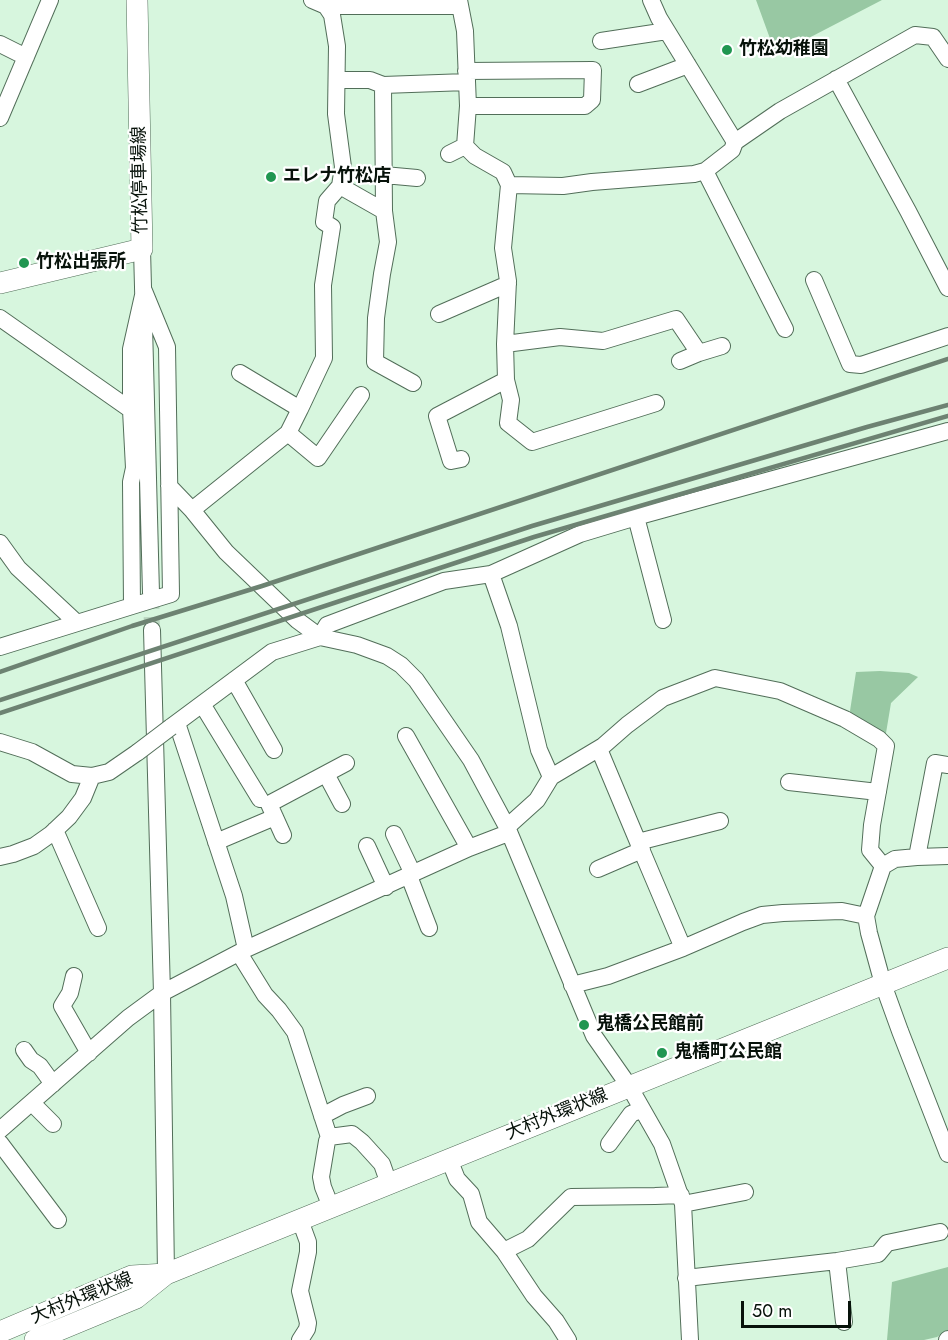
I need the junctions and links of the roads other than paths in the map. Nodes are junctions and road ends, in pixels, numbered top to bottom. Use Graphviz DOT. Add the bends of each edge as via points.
graph roads {
  1 [pos="50,0"];
  2 [pos="137,0"];
  3 [pos="651,0"];
  4 [pos="319,3"];
  5 [pos="459,3"];
  6 [pos="667,31"];
  7 [pos="602,41"];
  8 [pos="0,44"];
  9 [pos="26,57"];
  10 [pos="948,59"];
  11 [pos="688,65"];
  12 [pos="466,77"];
  13 [pos="836,79"];
  14 [pos="337,80"];
  15 [pos="638,84"];
  16 [pos="383,85"];
  17 [pos="468,106"];
  18 [pos="0,118"];
  19 [pos="735,142"];
  20 [pos="465,146"];
  21 [pos="449,154"];
  22 [pos="705,171"];
  23 [pos="384,175"];
  24 [pos="417,178"];
  25 [pos="509,185"];
  26 [pos="340,186"];
  27 [pos="384,211"];
  28 [pos="142,249"];
  29 [pos="814,279"];
  30 [pos="0,283"];
  31 [pos="508,284"];
  32 [pos="948,288"];
  33 [pos="144,291"];
  34 [pos="439,314"];
  35 [pos="0,318"];
  36 [pos="785,329"];
  37 [pos="948,336"];
  38 [pos="505,344"];
  39 [pos="722,346"];
  40 [pos="699,353"];
  41 [pos="680,361"];
  42 [pos="240,373"];
  43 [pos="506,380"];
  44 [pos="413,383"];
  45 [pos="361,395"];
  46 [pos="656,403"];
  47 [pos="300,409"];
  48 [pos="131,410"];
  49 [pos="948,431"];
  50 [pos="288,433"];
  51 [pos="461,459"];
  52 [pos="170,486"];
  53 [pos="192,510"];
  54 [pos="636,518"];
  55 [pos="0,543"];
  56 [pos="491,574"];
  57 [pos="151,593"];
  58 [pos="132,606"];
  59 [pos="663,620"];
  60 [pos="77,623"];
  61 [pos="152,630"];
  62 [pos="320,637"];
  63 [pos="0,647"];
  64 [pos="234,680"];
  65 [pos="202,704"];
  66 [pos="174,725"];
  67 [pos="406,736"];
  68 [pos="0,742"];
  69 [pos="599,749"];
  70 [pos="274,750"];
  71 [pos="346,763"];
  72 [pos="948,765"];
  73 [pos="326,774"];
  74 [pos="92,776"];
  75 [pos="551,777"];
  76 [pos="789,782"];
  77 [pos="878,792"];
  78 [pos="260,799"];
  79 [pos="342,804"];
  80 [pos="275,817"];
  81 [pos="720,821"];
  82 [pos="55,830"];
  83 [pos="507,830"];
  84 [pos="393,834"];
  85 [pos="283,835"];
  86 [pos="216,842"];
  87 [pos="367,846"];
  88 [pos="640,846"];
  89 [pos="470,848"];
  90 [pos="948,856"];
  91 [pos="0,857"];
  92 [pos="916,857"];
  93 [pos="884,866"];
  94 [pos="598,868"];
  95 [pos="411,875"];
  96 [pos="386,887"];
  97 [pos="866,916"];
  98 [pos="98,928"];
  99 [pos="429,928"];
  100 [pos="683,948"];
  101 [pos="242,951"];
  102 [pos="948,958"];
  103 [pos="74,976"];
  104 [pos="883,984"];
  105 [pos="572,986"];
  106 [pos="162,993"];
  107 [pos="24,1050"];
  108 [pos="89,1053"];
  109 [pos="53,1084"];
  110 [pos="629,1086"];
  111 [pos="367,1096"];
  112 [pos="32,1103"];
  113 [pos="642,1109"];
  114 [pos="322,1116"];
  115 [pos="53,1124"];
  116 [pos="0,1130"];
  117 [pos="329,1137"];
  118 [pos="0,1143"];
  119 [pos="609,1144"];
  120 [pos="948,1154"];
  121 [pos="449,1159"];
  122 [pos="389,1184"];
  123 [pos="745,1192"];
  124 [pos="682,1199"];
  125 [pos="331,1207"];
  126 [pos="58,1220"];
  127 [pos="300,1220"];
  128 [pos="940,1232"];
  129 [pos="504,1251"];
  130 [pos="837,1261"];
  131 [pos="166,1274"];
  132 [pos="686,1278"];
  133 [pos="844,1322"];
  134 [pos="0,1332"];
  135 [pos="35,1340"];
  136 [pos="300,1340"];
  137 [pos="568,1340"];
  138 [pos="690,1340"];
  1 -- 9 [label="street"];
  2 -- 28 [label="main road, 竹松停車場線"];
  3 -- 6 [label="street"];
  4 -- 5 [label="street"];
  4 -- 14 [label="street" via="332,15"];
  5 -- 12 [label="street" via="465,32"];
  6 -- 7 [label="street"];
  6 -- 11 [label="street"];
  8 -- 9 [label="street"];
  9 -- 18 [label="street"];
  10 -- 13 [label="street" via="933,37 915,35"];
  11 -- 15 [label="street"];
  11 -- 19 [label="street"];
  12 -- 16 [label="street"];
  12 -- 17 [label="street"];
  12 -- 17 [label="street" via="593,70 592,100 585,106"];
  13 -- 19 [label="street"];
  13 -- 32 [label="street"];
  14 -- 16 [label="street" via="370,80"];
  14 -- 26 [label="street" via="336,114 343,167"];
  16 -- 23 [label="street"];
  17 -- 20 [label="street"];
  19 -- 22 [label="street" via="732,150"];
  20 -- 21 [label="street"];
  20 -- 25 [label="street" via="503,172"];
  22 -- 25 [label="street" via="562,186"];
  22 -- 36 [label="street"];
  23 -- 24 [label="street"];
  23 -- 27 [label="street"];
  25 -- 31 [label="street" via="503,248"];
  26 -- 27 [label="street"];
  26 -- 47 [label="street" via="327,201 324,222 332,226 323,285 324,358"];
  27 -- 44 [label="street" via="388,242 376,318 375,362"];
  28 -- 30 [label="main road, 竹松停車場線"];
  28 -- 33 [label="street"];
  29 -- 37 [label="street" via="850,364 861,366"];
  31 -- 34 [label="street"];
  31 -- 38 [label="street"];
  33 -- 48 [label="street" via="131,350"];
  33 -- 52 [label="street" via="167,347"];
  33 -- 57 [label="street"];
  35 -- 48 [label="street"];
  38 -- 40 [label="street" via="560,337 603,341 676,319"];
  38 -- 43 [label="street"];
  39 -- 40 [label="street"];
  40 -- 41 [label="street"];
  42 -- 47 [label="street"];
  43 -- 46 [label="street" via="511,400 508,423 532,442"];
  43 -- 51 [label="street" via="437,416 451,461"];
  45 -- 50 [label="street" via="318,458"];
  47 -- 50 [label="street"];
  48 -- 58 [label="street"];
  49 -- 54 [label="street"];
  50 -- 53 [label="street"];
  52 -- 53 [label="street"];
  52 -- 58 [label="street" via="171,594"];
  53 -- 62 [label="street" via="226,552"];
  54 -- 56 [label="street" via="580,534"];
  54 -- 59 [label="street"];
  55 -- 60 [label="street" via="18,568"];
  56 -- 62 [label="street" via="444,581 327,625"];
  56 -- 75 [label="street" via="509,626 539,750"];
  58 -- 60 [label="street"];
  60 -- 63 [label="street"];
  61 -- 106 [label="street"];
  62 -- 64 [label="street" via="272,652"];
  62 -- 83 [label="street" via="387,656 416,680 471,760"];
  64 -- 65 [label="street"];
  64 -- 70 [label="street"];
  65 -- 66 [label="street"];
  65 -- 78 [label="street"];
  66 -- 74 [label="street, bridge" via="109,772"];
  66 -- 86 [label="street"];
  67 -- 89 [label="street"];
  68 -- 74 [label="street" via="32,752 72,774"];
  69 -- 88 [label="street"];
  71 -- 73 [label="street"];
  72 -- 92 [label="street" via="935,763"];
  73 -- 79 [label="street"];
  73 -- 80 [label="street" via="269,804"];
  74 -- 82 [label="street" via="83,798"];
  75 -- 77 [label="street" via="603,746 663,698 715,678 780,691 845,719 879,739 886,746"];
  75 -- 83 [label="street" via="537,800"];
  76 -- 77 [label="street"];
  77 -- 93 [label="street" via="870,850"];
  80 -- 85 [label="street"];
  80 -- 86 [label="street"];
  81 -- 88 [label="street"];
  82 -- 91 [label="street" via="34,846"];
  82 -- 98 [label="street"];
  83 -- 89 [label="street"];
  83 -- 105 [label="street"];
  84 -- 95 [label="street"];
  86 -- 101 [label="street" via="234,896"];
  87 -- 96 [label="street"];
  88 -- 94 [label="street"];
  88 -- 100 [label="street"];
  89 -- 95 [label="street"];
  90 -- 92 [label="street"];
  92 -- 93 [label="street" via="895,859"];
  93 -- 97 [label="street"];
  95 -- 96 [label="street"];
  95 -- 99 [label="street"];
  96 -- 101 [label="street"];
  97 -- 100 [label="street" via="842,911 762,915"];
  97 -- 104 [label="street"];
  100 -- 105 [label="street"];
  101 -- 106 [label="street"];
  101 -- 114 [label="street" via="265,995 295,1032"];
  102 -- 104 [label="main road, 大村外環状線"];
  103 -- 108 [label="street" via="62,1006"];
  104 -- 110 [label="main road, 大村外環状線"];
  104 -- 120 [label="street"];
  105 -- 110 [label="street" via="594,1036"];
  106 -- 108 [label="street"];
  106 -- 131 [label="street"];
  107 -- 109 [label="street"];
  108 -- 109 [label="street"];
  109 -- 112 [label="street"];
  110 -- 113 [label="street"];
  110 -- 121 [label="main road, 大村外環状線"];
  111 -- 114 [label="street"];
  112 -- 115 [label="street"];
  112 -- 116 [label="street"];
  113 -- 119 [label="street" via="631,1114"];
  113 -- 124 [label="street" via="662,1144"];
  114 -- 117 [label="street"];
  117 -- 122 [label="street" via="352,1134 382,1164"];
  117 -- 125 [label="street" via="321,1177"];
  118 -- 126 [label="street"];
  121 -- 122 [label="main road, 大村外環状線"];
  121 -- 129 [label="street" via="456,1179 471,1194 479,1222"];
  122 -- 125 [label="main road, 大村外環状線"];
  123 -- 124 [label="street"];
  124 -- 129 [label="street" via="571,1197 528,1239"];
  124 -- 132 [label="street"];
  125 -- 127 [label="main road, 大村外環状線"];
  127 -- 131 [label="main road, 大村外環状線"];
  127 -- 136 [label="street" via="308,1242 300,1292 308,1323"];
  128 -- 130 [label="street" via="887,1243 878,1254"];
  129 -- 137 [label="street"];
  130 -- 132 [label="street"];
  130 -- 133 [label="street"];
  131 -- 134 [label="main road, 大村外環状線" via="132,1276"];
  131 -- 135 [label="main road, 大村外環状線" via="136,1298"];
  132 -- 138 [label="street"];
}
